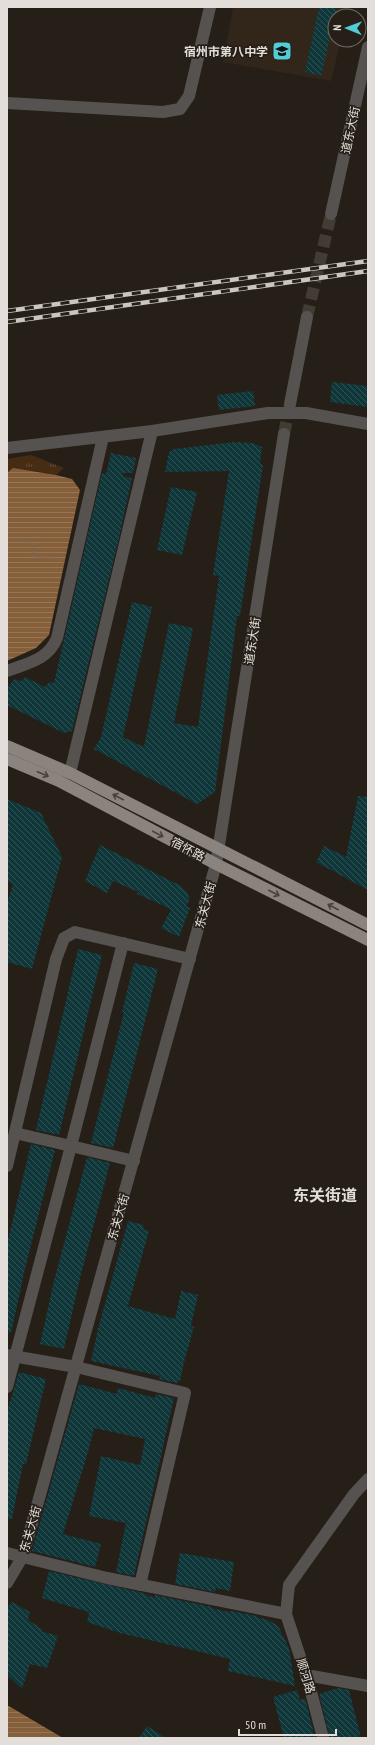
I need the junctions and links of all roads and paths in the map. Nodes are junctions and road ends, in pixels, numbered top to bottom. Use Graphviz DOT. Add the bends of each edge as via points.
graph roads {
  1 [pos="210,7"];
  2 [pos="368,47"];
  3 [pos="7,103"];
  4 [pos="332,214"];
  5 [pos="307,317"];
  6 [pos="290,404"];
  7 [pos="368,424"];
  8 [pos="152,431"];
  9 [pos="284,434"];
  10 [pos="103,437"];
  11 [pos="7,448"];
  12 [pos="7,538"];
  13 [pos="69,560"];
  14 [pos="7,671"];
  15 [pos="7,746"];
  16 [pos="7,759"];
  17 [pos="70,773"];
  18 [pos="220,848"];
  19 [pos="216,864"];
  20 [pos="368,925"];
  21 [pos="368,940"];
  22 [pos="123,943"];
  23 [pos="190,959"];
  24 [pos="15,1133"];
  25 [pos="71,1146"];
  26 [pos="134,1161"];
  27 [pos="7,1166"];
  28 [pos="11,1356"];
  29 [pos="76,1367"];
  30 [pos="7,1387"];
  31 [pos="368,1479"];
  32 [pos="7,1553"];
  33 [pos="23,1556"];
  34 [pos="7,1582"];
  35 [pos="140,1585"];
  36 [pos="286,1614"];
  37 [pos="306,1675"];
  38 [pos="368,1686"];
  39 [pos="324,1738"];
  1 -- 3 [label="street" via="189,96 180,109 163,112"];
  2 -- 4 [label="street, 道东大街"];
  5 -- 6 [label="street"];
  7 -- 8 [label="street" via="306,414 268,413"];
  8 -- 10 [label="street"];
  8 -- 17 [label="street"];
  9 -- 18 [label="street, 道东大街"];
  10 -- 11 [label="street"];
  10 -- 14 [label="street" via="57,638 45,656"];
  12 -- 13 [label="path" via="34,543 33,556"];
  15 -- 17 [label="main road, 宿怀路"];
  16 -- 19 [label="main road, 宿怀路, one-way" via="59,781"];
  18 -- 17 [label="main road, 宿怀路, one-way"];
  18 -- 19 [label="street, 东关大街"];
  20 -- 18 [label="main road, 宿怀路, one-way"];
  19 -- 21 [label="main road, 宿怀路, one-way"];
  19 -- 23 [label="street, 东关大街"];
  22 -- 23 [label="street"];
  22 -- 24 [label="street" via="75,932 64,938 56,959"];
  22 -- 25 [label="street"];
  23 -- 26 [label="street, 东关大街"];
  24 -- 25 [label="street"];
  24 -- 27 [label="street"];
  25 -- 26 [label="street"];
  25 -- 28 [label="street"];
  26 -- 29 [label="street, 东关大街"];
  28 -- 29 [label="street"];
  28 -- 30 [label="street"];
  29 -- 33 [label="street, 东关大街"];
  29 -- 35 [label="street" via="185,1393"];
  31 -- 36 [label="street" via="354,1494 289,1585"];
  32 -- 33 [label="street"];
  33 -- 34 [label="street, 东关大街"];
  33 -- 35 [label="street"];
  35 -- 36 [label="street"];
  36 -- 37 [label="street, 顺河路"];
  37 -- 38 [label="street"];
  37 -- 39 [label="street, 顺河路"];
}
